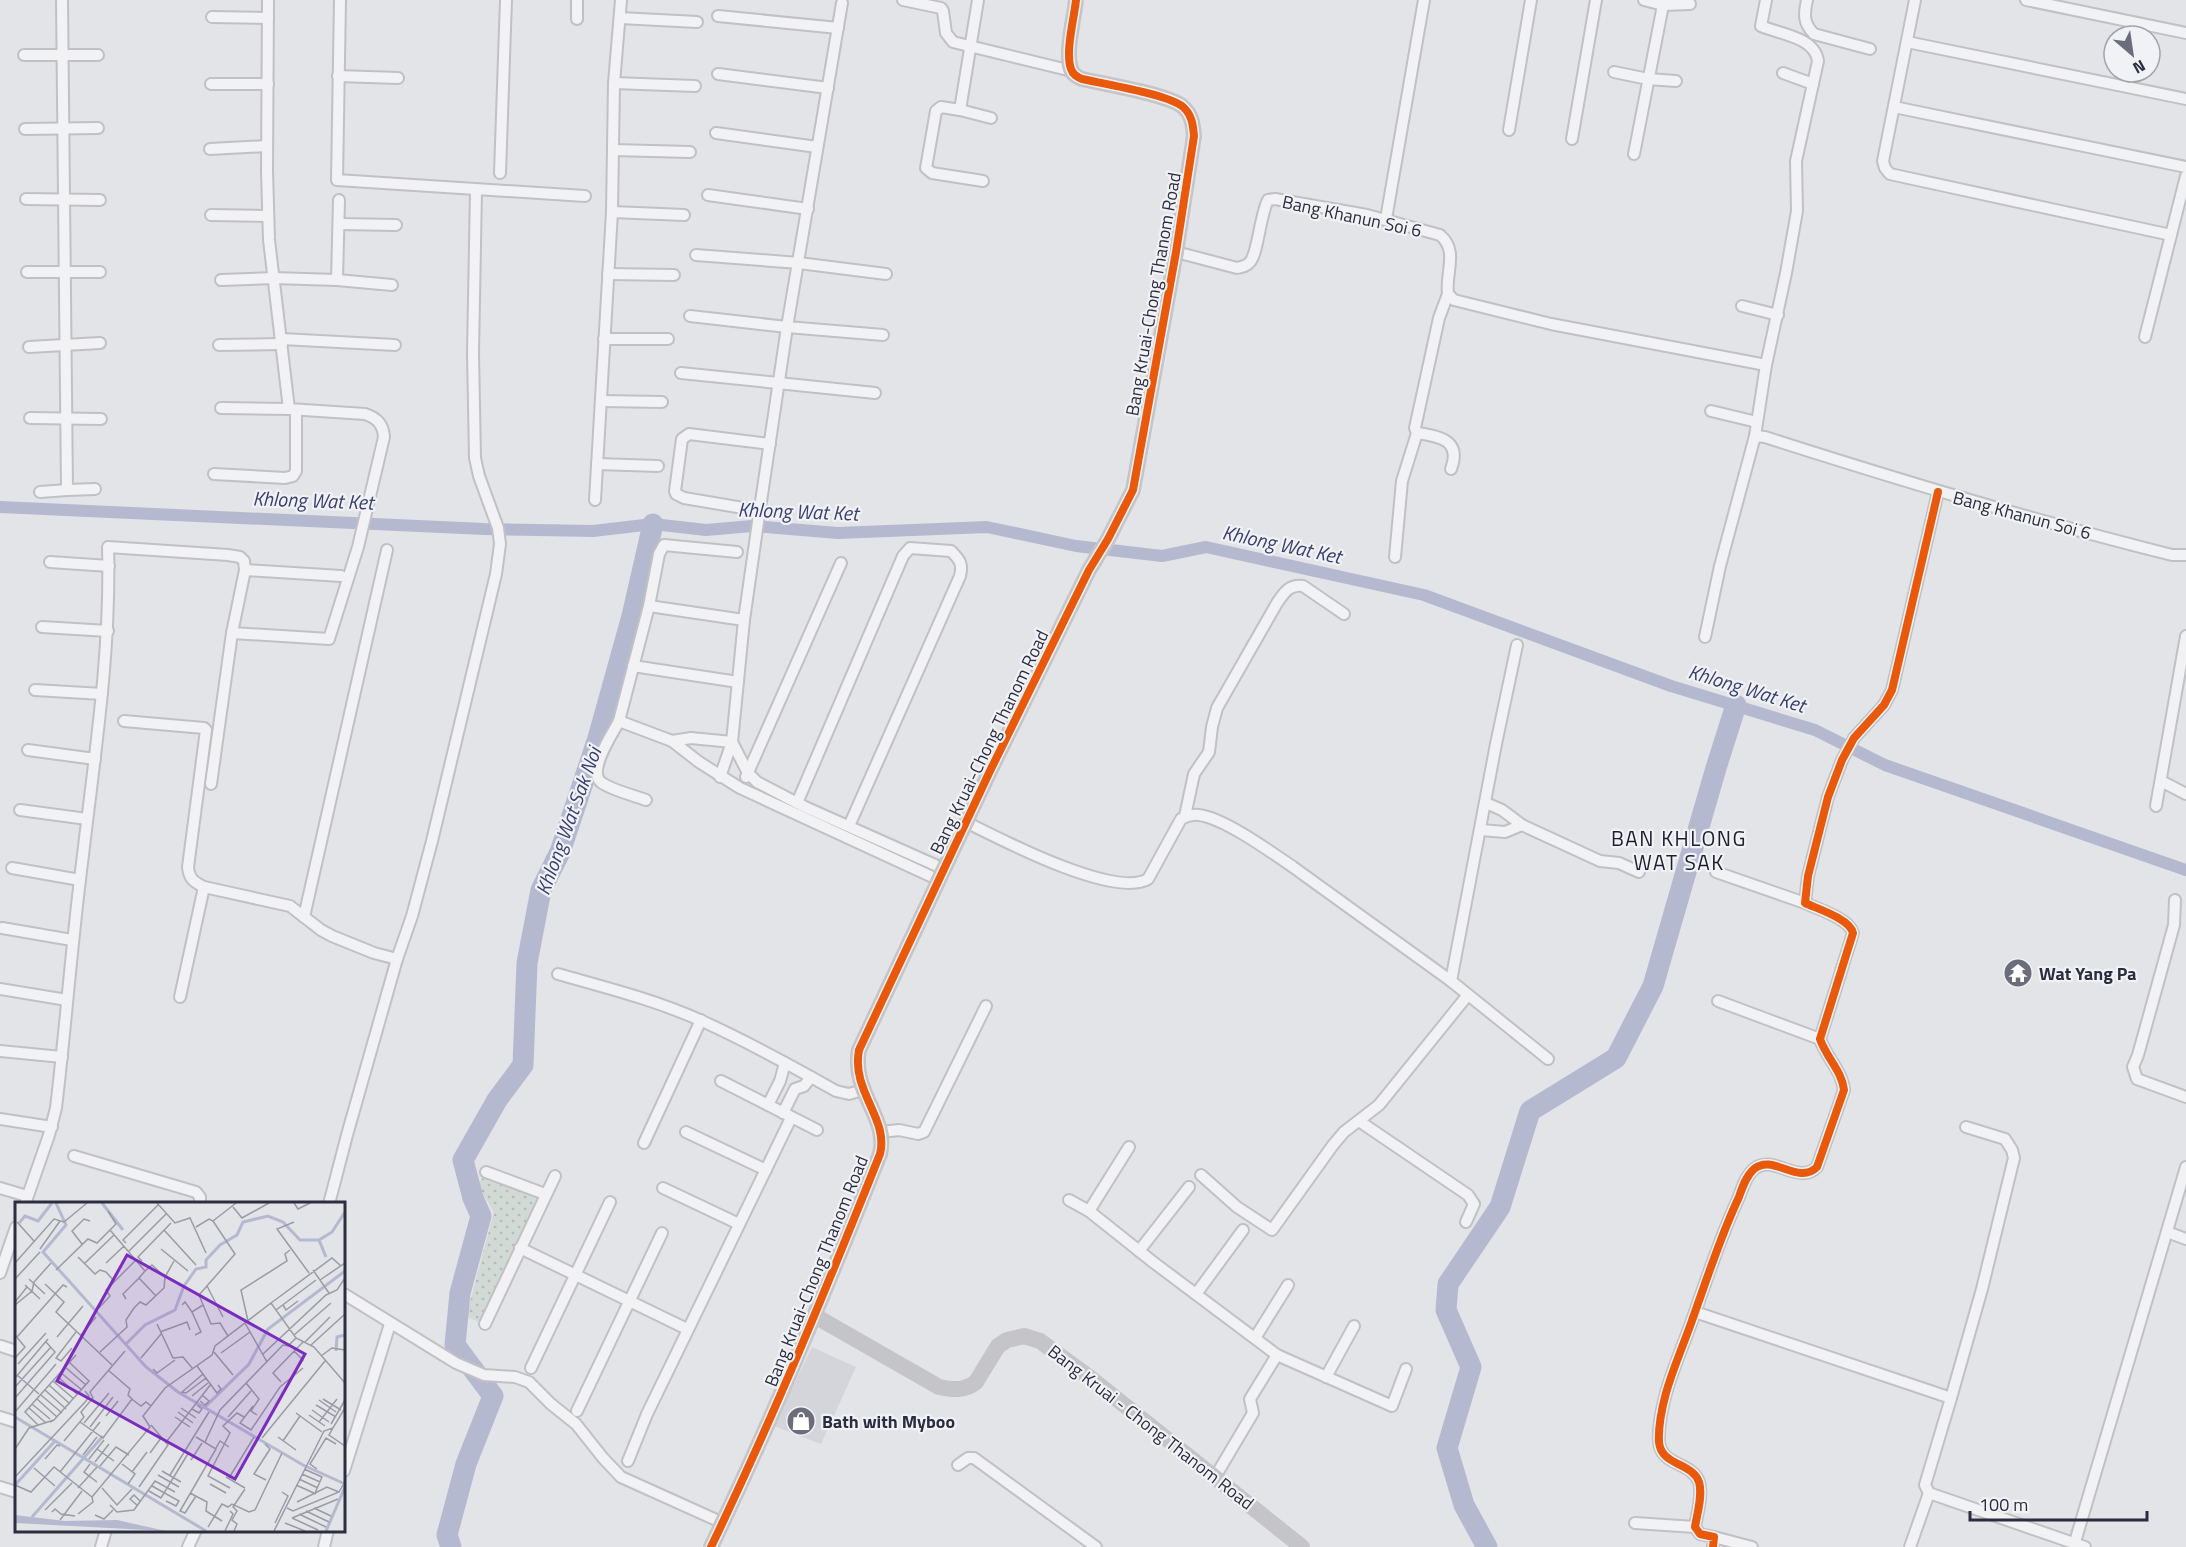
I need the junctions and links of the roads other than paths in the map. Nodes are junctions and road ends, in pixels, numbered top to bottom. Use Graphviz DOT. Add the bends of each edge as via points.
graph roads {
  1 [pos="62,0"];
  2 [pos="268,0"];
  3 [pos="340,0"];
  4 [pos="506,0"];
  5 [pos="577,0"];
  6 [pos="621,0"];
  7 [pos="906,0"];
  8 [pos="978,0"];
  9 [pos="1076,0"];
  10 [pos="1424,0"];
  11 [pos="1531,0"];
  12 [pos="1596,0"];
  13 [pos="1644,0"];
  14 [pos="1766,0"];
  15 [pos="1807,0"];
  16 [pos="1915,0"];
  17 [pos="2026,0"];
  18 [pos="1663,2"];
  19 [pos="842,3"];
  20 [pos="1690,4"];
  21 [pos="718,16"];
  22 [pos="212,17"];
  23 [pos="268,18"];
  24 [pos="620,18"];
  25 [pos="577,19"];
  26 [pos="697,22"];
  27 [pos="838,28"];
  28 [pos="2186,33"];
  29 [pos="1907,42"];
  30 [pos="971,46"];
  31 [pos="1870,49"];
  32 [pos="24,55"];
  33 [pos="98,55"];
  34 [pos="63,56"];
  35 [pos="1072,70"];
  36 [pos="1614,72"];
  37 [pos="1783,73"];
  38 [pos="718,74"];
  39 [pos="338,76"];
  40 [pos="398,78"];
  41 [pos="1648,79"];
  42 [pos="1676,81"];
  43 [pos="614,83"];
  44 [pos="210,84"];
  45 [pos="268,84"];
  46 [pos="1813,84"];
  47 [pos="695,86"];
  48 [pos="828,88"];
  49 [pos="2186,99"];
  50 [pos="1894,107"];
  51 [pos="960,110"];
  52 [pos="991,118"];
  53 [pos="64,128"];
  54 [pos="98,128"];
  55 [pos="25,129"];
  56 [pos="1509,130"];
  57 [pos="716,133"];
  58 [pos="1572,139"];
  59 [pos="267,146"];
  60 [pos="817,147"];
  61 [pos="210,149"];
  62 [pos="613,150"];
  63 [pos="690,152"];
  64 [pos="1634,154"];
  65 [pos="2186,167"];
  66 [pos="500,173"];
  67 [pos="2186,176"];
  68 [pos="983,181"];
  69 [pos="476,190"];
  70 [pos="708,195"];
  71 [pos="585,196"];
  72 [pos="26,199"];
  73 [pos="65,200"];
  74 [pos="100,200"];
  75 [pos="339,200"];
  76 [pos="808,209"];
  77 [pos="612,212"];
  78 [pos="211,215"];
  79 [pos="684,215"];
  80 [pos="268,216"];
  81 [pos="1386,219"];
  82 [pos="340,224"];
  83 [pos="396,225"];
  84 [pos="2171,235"];
  85 [pos="1176,252"];
  86 [pos="696,255"];
  87 [pos="799,263"];
  88 [pos="27,272"];
  89 [pos="65,272"];
  90 [pos="100,272"];
  91 [pos="608,274"];
  92 [pos="886,274"];
  93 [pos="674,275"];
  94 [pos="273,278"];
  95 [pos="221,280"];
  96 [pos="337,280"];
  97 [pos="392,285"];
  98 [pos="1448,294"];
  99 [pos="1742,306"];
  100 [pos="1778,315"];
  101 [pos="690,316"];
  102 [pos="787,327"];
  103 [pos="883,335"];
  104 [pos="2145,337"];
  105 [pos="604,339"];
  106 [pos="668,339"];
  107 [pos="282,341"];
  108 [pos="66,343"];
  109 [pos="100,343"];
  110 [pos="219,345"];
  111 [pos="395,345"];
  112 [pos="29,346"];
  113 [pos="1766,365"];
  114 [pos="681,373"];
  115 [pos="779,384"];
  116 [pos="875,393"];
  117 [pos="601,401"];
  118 [pos="662,402"];
  119 [pos="221,408"];
  120 [pos="293,409"];
  121 [pos="1711,411"];
  122 [pos="30,418"];
  123 [pos="66,418"];
  124 [pos="101,419"];
  125 [pos="1757,422"];
  126 [pos="1417,433"];
  127 [pos="1755,436"];
  128 [pos="770,444"];
  129 [pos="597,464"];
  130 [pos="658,466"];
  131 [pos="1451,469"];
  132 [pos="214,474"];
  133 [pos="95,489"];
  134 [pos="67,490"];
  135 [pos="40,492"];
  136 [pos="1938,492"];
  137 [pos="595,500"];
  138 [pos="743,508"];
  139 [pos="387,550"];
  140 [pos="737,552"];
  141 [pos="2186,555"];
  142 [pos="1395,556"];
  143 [pos="50,562"];
  144 [pos="841,563"];
  145 [pos="109,566"];
  146 [pos="245,570"];
  147 [pos="341,576"];
  148 [pos="649,606"];
  149 [pos="1344,614"];
  150 [pos="744,620"];
  151 [pos="42,627"];
  152 [pos="108,631"];
  153 [pos="232,633"];
  154 [pos="2186,636"];
  155 [pos="1705,637"];
  156 [pos="1517,645"];
  157 [pos="633,666"];
  158 [pos="738,682"];
  159 [pos="35,690"];
  160 [pos="102,694"];
  161 [pos="124,721"];
  162 [pos="619,721"];
  163 [pos="672,741"];
  164 [pos="732,742"];
  165 [pos="28,750"];
  166 [pos="95,759"];
  167 [pos="748,773"];
  168 [pos="720,777"];
  169 [pos="2161,781"];
  170 [pos="211,784"];
  171 [pos="740,788"];
  172 [pos="2186,794"];
  173 [pos="646,800"];
  174 [pos="1486,803"];
  175 [pos="2156,806"];
  176 [pos="801,809"];
  177 [pos="20,810"];
  178 [pos="1185,816"];
  179 [pos="87,819"];
  180 [pos="966,822"];
  181 [pos="1522,825"];
  182 [pos="1481,830"];
  183 [pos="854,832"];
  184 [pos="12,868"];
  185 [pos="1639,872"];
  186 [pos="1716,872"];
  187 [pos="942,874"];
  188 [pos="80,880"];
  189 [pos="204,887"];
  190 [pos="2175,900"];
  191 [pos="1805,903"];
  192 [pos="304,916"];
  193 [pos="2,928"];
  194 [pos="72,940"];
  195 [pos="397,959"];
  196 [pos="558,974"];
  197 [pos="1451,981"];
  198 [pos="0,989"];
  199 [pos="1467,996"];
  200 [pos="180,997"];
  201 [pos="67,1000"];
  202 [pos="1718,1001"];
  203 [pos="986,1006"];
  204 [pos="701,1020"];
  205 [pos="1820,1039"];
  206 [pos="0,1051"];
  207 [pos="62,1057"];
  208 [pos="1548,1059"];
  209 [pos="784,1063"];
  210 [pos="811,1077"];
  211 [pos="721,1081"];
  212 [pos="780,1081"];
  213 [pos="795,1089"];
  214 [pos="863,1090"];
  215 [pos="2186,1096"];
  216 [pos="768,1105"];
  217 [pos="787,1116"];
  218 [pos="0,1119"];
  219 [pos="1359,1121"];
  220 [pos="52,1127"];
  221 [pos="1966,1127"];
  222 [pos="817,1130"];
  223 [pos="686,1132"];
  224 [pos="881,1132"];
  225 [pos="644,1143"];
  226 [pos="1130,1147"];
  227 [pos="74,1156"];
  228 [pos="2186,1167"];
  229 [pos="766,1170"];
  230 [pos="486,1172"];
  231 [pos="555,1176"];
  232 [pos="1201,1176"];
  233 [pos="1189,1187"];
  234 [pos="0,1188"];
  235 [pos="663,1188"];
  236 [pos="546,1194"];
  237 [pos="26,1200"];
  238 [pos="1069,1200"];
  239 [pos="200,1202"];
  240 [pos="329,1202"];
  241 [pos="610,1202"];
  242 [pos="1089,1211"];
  243 [pos="1466,1222"];
  244 [pos="739,1224"];
  245 [pos="15,1229"];
  246 [pos="1243,1230"];
  247 [pos="2168,1232"];
  248 [pos="662,1233"];
  249 [pos="2186,1239"];
  250 [pos="520,1248"];
  251 [pos="1139,1251"];
  252 [pos="3,1258"];
  253 [pos="0,1273"];
  254 [pos="576,1274"];
  255 [pos="1288,1285"];
  256 [pos="1196,1294"];
  257 [pos="345,1295"];
  258 [pos="629,1300"];
  259 [pos="1695,1312"];
  260 [pos="815,1316"];
  261 [pos="390,1324"];
  262 [pos="485,1324"];
  263 [pos="1354,1326"];
  264 [pos="687,1329"];
  265 [pos="1255,1338"];
  266 [pos="1277,1355"];
  267 [pos="531,1368"];
  268 [pos="1406,1369"];
  269 [pos="1326,1377"];
  270 [pos="1951,1398"];
  271 [pos="577,1411"];
  272 [pos="0,1418"];
  273 [pos="15,1422"];
  274 [pos="628,1461"];
  275 [pos="958,1465"];
  276 [pos="345,1468"];
  277 [pos="1215,1477"];
  278 [pos="0,1487"];
  279 [pos="15,1492"];
  280 [pos="1929,1493"];
  281 [pos="723,1523"];
  282 [pos="1635,1524"];
  283 [pos="1695,1527"];
  284 [pos="105,1532"];
  285 [pos="195,1532"];
  286 [pos="328,1532"];
  287 [pos="1713,1542"];
  288 [pos="2080,1545"];
  289 [pos="101,1547"];
  290 [pos="188,1547"];
  291 [pos="324,1547"];
  292 [pos="711,1547"];
  293 [pos="1096,1547"];
  294 [pos="1302,1547"];
  295 [pos="1752,1547"];
  296 [pos="1910,1547"];
  1 -- 34 [label="street"];
  2 -- 23 [label="street"];
  3 -- 39 [label="street"];
  4 -- 66 [label="street"];
  5 -- 25 [label="street"];
  6 -- 24 [label="street"];
  7 -- 30 [label="street" via="941,8 949,39"];
  8 -- 30 [label="street"];
  9 -- 35 [label="street"];
  10 -- 81 [label="street"];
  11 -- 56 [label="street"];
  12 -- 58 [label="street"];
  13 -- 18 [label="street"];
  14 -- 46 [label="street" via="1761,26 1808,44 1816,53"];
  15 -- 31 [label="street" via="1805,20 1814,34"];
  16 -- 29 [label="street"];
  17 -- 28 [label="street"];
  18 -- 20 [label="street"];
  18 -- 41 [label="street"];
  19 -- 27 [label="street"];
  21 -- 27 [label="street"];
  22 -- 23 [label="street"];
  23 -- 45 [label="street"];
  24 -- 26 [label="street"];
  24 -- 43 [label="street"];
  27 -- 48 [label="street"];
  29 -- 49 [label="street"];
  29 -- 50 [label="street"];
  30 -- 35 [label="street"];
  30 -- 51 [label="street"];
  32 -- 34 [label="street"];
  33 -- 34 [label="street"];
  34 -- 53 [label="street"];
  35 -- 85 [label="street, Bang Kruai-Chong Thanom Road" via="1082,79 1167,99 1188,112 1194,136"];
  36 -- 41 [label="street"];
  37 -- 46 [label="street"];
  38 -- 48 [label="street"];
  39 -- 40 [label="street"];
  39 -- 69 [label="street" via="337,180"];
  41 -- 42 [label="street"];
  41 -- 64 [label="street"];
  43 -- 47 [label="street"];
  43 -- 62 [label="street"];
  44 -- 45 [label="street"];
  45 -- 59 [label="street"];
  46 -- 100 [label="street" via="1796,161 1797,210"];
  48 -- 60 [label="street"];
  50 -- 65 [label="street"];
  50 -- 84 [label="street" via="1883,160 1890,174"];
  51 -- 52 [label="street"];
  51 -- 68 [label="street" via="940,107 936,111 927,168 932,173"];
  53 -- 54 [label="street"];
  53 -- 55 [label="street"];
  53 -- 73 [label="street"];
  57 -- 60 [label="street"];
  59 -- 61 [label="street"];
  59 -- 80 [label="street"];
  60 -- 76 [label="street"];
  62 -- 63 [label="street"];
  62 -- 77 [label="street"];
  67 -- 84 [label="street"];
  69 -- 71 [label="street"];
  69 -- 195 [label="street" via="475,458 495,513 500,544 452,760"];
  70 -- 76 [label="street"];
  72 -- 73 [label="street"];
  73 -- 74 [label="street"];
  73 -- 89 [label="street"];
  75 -- 82 [label="street"];
  76 -- 87 [label="street"];
  77 -- 79 [label="street"];
  77 -- 91 [label="street"];
  78 -- 80 [label="street"];
  80 -- 94 [label="street"];
  81 -- 85 [label="street, Bang Khanun Soi 6" via="1268,200 1252,258 1245,266 1237,268"];
  81 -- 98 [label="street, Bang Khanun Soi 6" via="1440,235 1446,241 1451,259"];
  82 -- 83 [label="street"];
  82 -- 96 [label="street"];
  84 -- 104 [label="street"];
  85 -- 180 [label="street, Bang Kruai-Chong Thanom Road" via="1134,490 1089,570"];
  86 -- 87 [label="street"];
  87 -- 92 [label="street"];
  87 -- 102 [label="street"];
  88 -- 89 [label="street"];
  89 -- 90 [label="street"];
  89 -- 108 [label="street"];
  91 -- 93 [label="street"];
  91 -- 105 [label="street"];
  94 -- 95 [label="street"];
  94 -- 96 [label="street"];
  94 -- 107 [label="street"];
  96 -- 97 [label="street"];
  98 -- 113 [label="street" via="1454,300 1551,324"];
  98 -- 126 [label="street" via="1428,367"];
  99 -- 100 [label="street"];
  100 -- 113 [label="street"];
  101 -- 102 [label="street"];
  102 -- 103 [label="street"];
  102 -- 115 [label="street"];
  105 -- 106 [label="street"];
  105 -- 117 [label="street"];
  107 -- 110 [label="street"];
  107 -- 111 [label="street"];
  107 -- 120 [label="street"];
  108 -- 109 [label="street"];
  108 -- 112 [label="street"];
  108 -- 123 [label="street"];
  113 -- 125 [label="street"];
  114 -- 115 [label="street"];
  115 -- 116 [label="street"];
  115 -- 128 [label="street"];
  117 -- 118 [label="street"];
  117 -- 129 [label="street"];
  119 -- 120 [label="street"];
  120 -- 132 [label="street" via="293,476"];
  120 -- 153 [label="street" via="364,414 375,417 383,428 358,547 329,639"];
  121 -- 125 [label="street"];
  122 -- 123 [label="street"];
  123 -- 124 [label="street"];
  123 -- 134 [label="street"];
  125 -- 127 [label="street"];
  126 -- 131 [label="street" via="1437,435 1449,445 1454,456"];
  126 -- 142 [label="street" via="1402,481"];
  127 -- 136 [label="street, Bang Khanun Soi 6"];
  127 -- 155 [label="street"];
  128 -- 138 [label="street" via="689,434 682,439 676,494"];
  128 -- 150 [label="street"];
  129 -- 130 [label="street"];
  129 -- 137 [label="street"];
  133 -- 134 [label="street"];
  134 -- 135 [label="street"];
  136 -- 141 [label="street, Bang Khanun Soi 6" via="2161,553"];
  136 -- 191 [label="street" via="1889,698 1854,738 1842,760 1828,797"];
  139 -- 192 [label="street"];
  140 -- 148 [label="street" via="664,546"];
  143 -- 145 [label="street"];
  144 -- 167 [label="street"];
  145 -- 146 [label="street" via="108,548 240,557"];
  145 -- 152 [label="street"];
  146 -- 147 [label="street"];
  146 -- 153 [label="street"];
  148 -- 150 [label="street"];
  148 -- 157 [label="street"];
  149 -- 178 [label="street" via="1303,586 1286,590 1217,708 1209,752 1194,774"];
  150 -- 158 [label="street"];
  151 -- 152 [label="street"];
  152 -- 160 [label="street"];
  153 -- 170 [label="street"];
  154 -- 169 [label="street"];
  156 -- 174 [label="street"];
  157 -- 158 [label="street"];
  157 -- 162 [label="street"];
  158 -- 164 [label="street"];
  159 -- 160 [label="street"];
  160 -- 166 [label="street"];
  161 -- 189 [label="street" via="206,730 188,867 188,875"];
  162 -- 163 [label="street"];
  162 -- 173 [label="street" via="595,769 597,778 603,784"];
  163 -- 164 [label="street" via="691,738"];
  163 -- 168 [label="street"];
  164 -- 167 [label="street"];
  164 -- 168 [label="street"];
  165 -- 166 [label="street"];
  166 -- 179 [label="street"];
  167 -- 171 [label="street"];
  167 -- 176 [label="street"];
  168 -- 171 [label="street"];
  169 -- 172 [label="street"];
  169 -- 175 [label="street"];
  171 -- 176 [label="street"];
  174 -- 181 [label="street"];
  174 -- 182 [label="street"];
  176 -- 183 [label="street"];
  176 -- 183 [label="street" via="903,556 910,548 951,551 962,567 960,576"];
  177 -- 179 [label="street"];
  178 -- 180 [label="street" via="1148,879 1139,883 1083,874"];
  178 -- 197 [label="street" via="1215,820 1273,853"];
  179 -- 188 [label="street"];
  180 -- 187 [label="street, Bang Kruai-Chong Thanom Road"];
  181 -- 182 [label="street" via="1505,832"];
  181 -- 185 [label="street" via="1600,861 1619,863"];
  182 -- 197 [label="street"];
  183 -- 187 [label="street"];
  184 -- 188 [label="street"];
  186 -- 191 [label="street"];
  187 -- 214 [label="street, Bang Kruai-Chong Thanom Road" via="859,1050 857,1070"];
  188 -- 194 [label="street"];
  189 -- 192 [label="street" via="290,906"];
  189 -- 200 [label="street"];
  190 -- 215 [label="street" via="2174,926 2133,1067 2137,1079"];
  191 -- 205 [label="street" via="1846,922 1854,933"];
  192 -- 195 [label="street" via="332,936"];
  193 -- 194 [label="street"];
  194 -- 201 [label="street"];
  195 -- 240 [label="street"];
  196 -- 204 [label="street"];
  197 -- 199 [label="street"];
  198 -- 201 [label="street"];
  199 -- 208 [label="street"];
  199 -- 219 [label="street" via="1379,1105"];
  201 -- 207 [label="street"];
  202 -- 205 [label="street"];
  203 -- 224 [label="street" via="924,1132"];
  204 -- 209 [label="street"];
  204 -- 225 [label="street"];
  205 -- 259 [label="street" via="1844,1090 1817,1167 1807,1174 1768,1164 1753,1170 1722,1234"];
  206 -- 207 [label="street"];
  207 -- 220 [label="street"];
  209 -- 210 [label="street"];
  209 -- 212 [label="street"];
  210 -- 213 [label="street"];
  210 -- 214 [label="street" via="843,1093"];
  211 -- 216 [label="street"];
  212 -- 213 [label="street"];
  212 -- 216 [label="street"];
  213 -- 217 [label="street"];
  214 -- 224 [label="street, Bang Kruai-Chong Thanom Road"];
  216 -- 217 [label="street"];
  217 -- 222 [label="street"];
  217 -- 229 [label="street"];
  218 -- 220 [label="street"];
  219 -- 232 [label="street" via="1333,1145 1272,1230"];
  219 -- 243 [label="street" via="1468,1195 1474,1204"];
  220 -- 237 [label="street"];
  221 -- 270 [label="street" via="2005,1139 2014,1158"];
  223 -- 229 [label="street"];
  224 -- 260 [label="street, Bang Kruai-Chong Thanom Road" via="880,1154"];
  226 -- 242 [label="street"];
  227 -- 239 [label="street" via="196,1192"];
  228 -- 247 [label="street"];
  229 -- 244 [label="street"];
  230 -- 236 [label="street"];
  231 -- 236 [label="street"];
  233 -- 251 [label="street"];
  234 -- 237 [label="street"];
  235 -- 244 [label="street"];
  236 -- 250 [label="street"];
  238 -- 242 [label="street"];
  241 -- 254 [label="street"];
  242 -- 251 [label="street"];
  244 -- 264 [label="street"];
  245 -- 252 [label="street"];
  246 -- 256 [label="street"];
  247 -- 249 [label="street"];
  247 -- 288 [label="street"];
  248 -- 258 [label="street"];
  250 -- 254 [label="street"];
  250 -- 262 [label="street"];
  251 -- 256 [label="street"];
  252 -- 253 [label="street"];
  254 -- 258 [label="street"];
  254 -- 267 [label="street"];
  255 -- 265 [label="street"];
  256 -- 265 [label="street"];
  257 -- 261 [label="street"];
  258 -- 264 [label="street"];
  258 -- 271 [label="street"];
  259 -- 270 [label="street"];
  259 -- 283 [label="street" via="1666,1394 1658,1431 1664,1455 1689,1470 1699,1483"];
  260 -- 277 [label="street, Bang Kruai - Chong Thanom Road" via="939,1387 953,1390 976,1382 1007,1340 1031,1337 1068,1361"];
  260 -- 281 [label="street, Bang Kruai-Chong Thanom Road"];
  261 -- 276 [label="street"];
  261 -- 281 [label="street" via="484,1375 529,1382 576,1424 621,1477"];
  263 -- 269 [label="street"];
  264 -- 274 [label="street"];
  265 -- 266 [label="street"];
  266 -- 269 [label="street"];
  266 -- 277 [label="street" via="1250,1399 1253,1413"];
  268 -- 269 [label="street" via="1392,1406"];
  270 -- 280 [label="street" via="1925,1485"];
  272 -- 273 [label="street"];
  275 -- 293 [label="street" via="974,1458"];
  277 -- 294 [label="street, Bang Kruai - Chong Thanom Road"];
  278 -- 279 [label="street"];
  280 -- 288 [label="street"];
  280 -- 296 [label="street"];
  281 -- 292 [label="street, Bang Kruai-Chong Thanom Road"];
  282 -- 283 [label="street"];
  283 -- 287 [label="street"];
  284 -- 289 [label="street"];
  285 -- 290 [label="street"];
  286 -- 291 [label="street"];
  287 -- 295 [label="street"];
}
